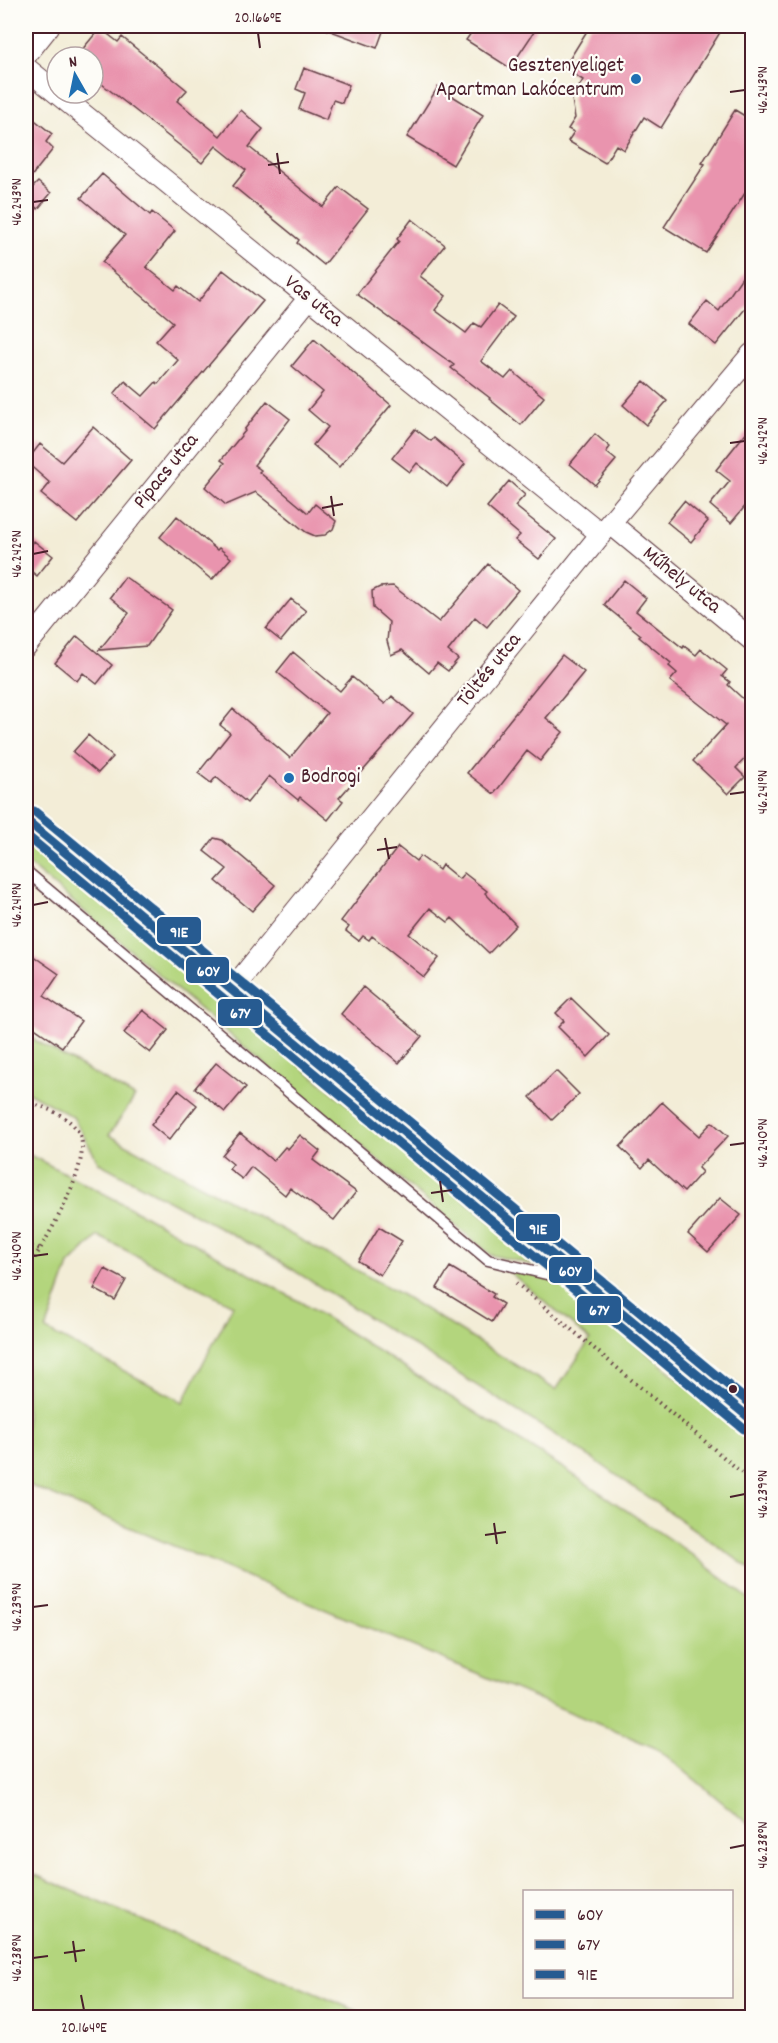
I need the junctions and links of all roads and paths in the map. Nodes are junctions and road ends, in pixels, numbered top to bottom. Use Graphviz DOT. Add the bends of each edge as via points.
graph roads {
  1 [pos="49,26"];
  2 [pos="26,55"];
  3 [pos="26,69"];
  4 [pos="309,298"];
  5 [pos="753,354"];
  6 [pos="605,528"];
  7 [pos="753,640"];
  8 [pos="26,645"];
  9 [pos="26,820"];
  10 [pos="26,871"];
  11 [pos="231,991"];
  12 [pos="26,1101"];
  13 [pos="26,1245"];
  14 [pos="40,1249"];
  15 [pos="488,1260"];
  16 [pos="26,1271"];
  17 [pos="590,1284"];
  18 [pos="753,1420"];
  19 [pos="753,1481"];
  1 -- 2 [label="street"];
  3 -- 4 [label="street, Vas utca"];
  4 -- 6 [label="street, Vas utca"];
  4 -- 8 [label="street, Pipacs utca"];
  5 -- 6 [label="street, Töltés utca"];
  6 -- 7 [label="street, Műhely utca"];
  6 -- 11 [label="street, Töltés utca"];
  9 -- 11 [label="main road"];
  10 -- 15 [label="lane"];
  11 -- 17 [label="main road"];
  12 -- 14 [label="path" via="67,1119 81,1136 83,1148 79,1172"];
  13 -- 14 [label="path"];
  14 -- 16 [label="path"];
  15 -- 17 [label="lane"];
  15 -- 19 [label="path"];
  17 -- 18 [label="main road"];
}
